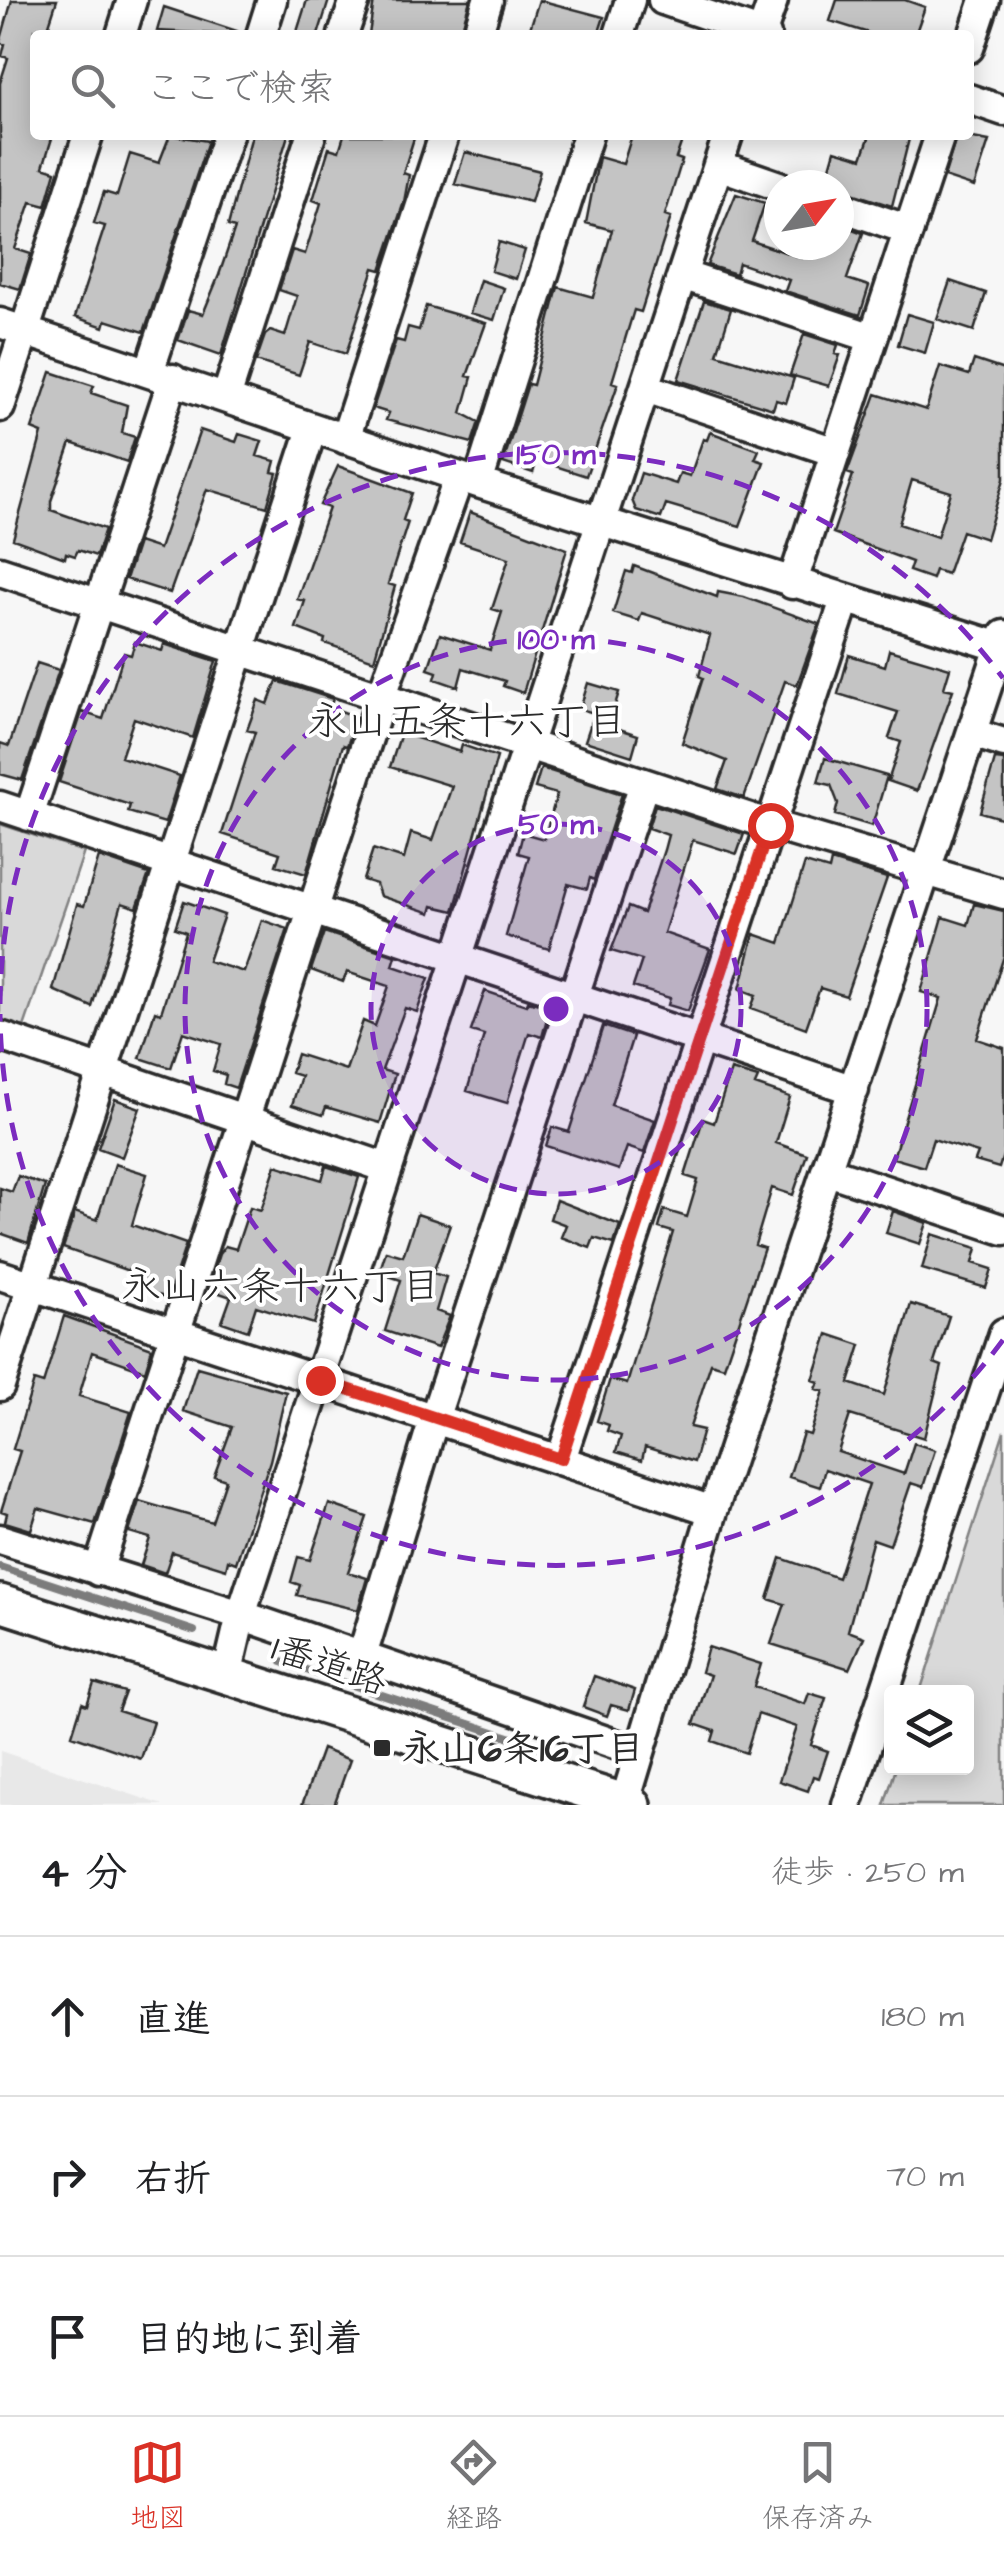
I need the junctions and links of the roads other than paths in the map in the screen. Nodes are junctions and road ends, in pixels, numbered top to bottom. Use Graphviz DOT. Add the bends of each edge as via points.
graph roads {
  1 [pos="132,0"];
  2 [pos="272,0"];
  3 [pos="354,0"];
  4 [pos="488,0"];
  5 [pos="630,0"];
  6 [pos="663,0"];
  7 [pos="772,0"];
  8 [pos="985,0"];
  9 [pos="123,30"];
  10 [pos="262,30"];
  11 [pos="345,30"];
  12 [pos="479,30"];
  13 [pos="621,30"];
  14 [pos="751,30"];
  15 [pos="764,30"];
  16 [pos="974,33"];
  17 [pos="974,101"];
  18 [pos="1004,111"];
  19 [pos="86,140"];
  20 [pos="227,140"];
  21 [pos="309,140"];
  22 [pos="442,140"];
  23 [pos="586,140"];
  24 [pos="726,140"];
  25 [pos="938,140"];
  26 [pos="718,165"];
  27 [pos="764,181"];
  28 [pos="854,211"];
  29 [pos="909,230"];
  30 [pos="682,275"];
  31 [pos="13,327"];
  32 [pos="873,338"];
  33 [pos="161,376"];
  34 [pos="646,388"];
  35 [pos="226,398"];
  36 [pos="0,407"];
  37 [pos="312,428"];
  38 [pos="345,439"];
  39 [pos="835,452"];
  40 [pos="469,480"];
  41 [pos="602,522"];
  42 [pos="0,571"];
  43 [pos="792,584"];
  44 [pos="845,600"];
  45 [pos="98,603"];
  46 [pos="1003,643"];
  47 [pos="240,650"];
  48 [pos="382,695"];
  49 [pos="972,733"];
  50 [pos="1004,743"];
  51 [pos="526,746"];
  52 [pos="644,784"];
  53 [pos="0,806"];
  54 [pos="29,816"];
  55 [pos="770,825"];
  56 [pos="172,861"];
  57 [pos="927,871"];
  58 [pos="1004,894"];
  59 [pos="314,910"];
  60 [pos="459,957"];
  61 [pos="577,994"];
  62 [pos="0,1036"];
  63 [pos="701,1036"];
  64 [pos="104,1072"];
  65 [pos="854,1090"];
  66 [pos="242,1119"];
  67 [pos="387,1168"];
  68 [pos="828,1171"];
  69 [pos="1004,1230"];
  70 [pos="0,1274"];
  71 [pos="32,1285"];
  72 [pos="174,1331"];
  73 [pos="1004,1333"];
  74 [pos="320,1380"];
  75 [pos="0,1386"];
  76 [pos="434,1419"];
  77 [pos="561,1459"];
  78 [pos="713,1510"];
  79 [pos="0,1539"];
  80 [pos="98,1571"];
  81 [pos="0,1604"];
  82 [pos="241,1616"];
  83 [pos="362,1656"];
  84 [pos="227,1675"];
  85 [pos="638,1752"];
  86 [pos="627,1804"];
  87 [pos="846,1805"];
  1 -- 9 [label="street"];
  2 -- 10 [label="street"];
  3 -- 11 [label="street"];
  4 -- 12 [label="street"];
  5 -- 13 [label="street"];
  6 -- 14 [label="street"];
  7 -- 15 [label="street"];
  8 -- 16 [label="street"];
  17 -- 18 [label="street"];
  19 -- 31 [label="street"];
  20 -- 33 [label="street"];
  21 -- 35 [label="street"];
  22 -- 38 [label="street"];
  23 -- 40 [label="street"];
  24 -- 26 [label="street"];
  25 -- 29 [label="street"];
  26 -- 27 [label="street"];
  26 -- 30 [label="street"];
  28 -- 29 [label="street"];
  29 -- 32 [label="street"];
  30 -- 32 [label="street"];
  30 -- 34 [label="street"];
  31 -- 33 [label="street"];
  31 -- 36 [label="street"];
  32 -- 39 [label="street"];
  33 -- 35 [label="street"];
  33 -- 45 [label="street"];
  34 -- 39 [label="street"];
  34 -- 41 [label="street"];
  35 -- 37 [label="street"];
  37 -- 38 [label="street"];
  37 -- 47 [label="street"];
  38 -- 40 [label="street"];
  39 -- 43 [label="street"];
  40 -- 41 [label="street"];
  40 -- 48 [label="street"];
  41 -- 43 [label="street"];
  41 -- 51 [label="street"];
  42 -- 45 [label="street"];
  43 -- 44 [label="street"];
  44 -- 46 [label="street"];
  44 -- 55 [label="street"];
  45 -- 47 [label="street"];
  45 -- 54 [label="street"];
  46 -- 49 [label="street"];
  47 -- 48 [label="street"];
  47 -- 56 [label="street"];
  48 -- 51 [label="street"];
  48 -- 59 [label="street"];
  49 -- 50 [label="street"];
  49 -- 57 [label="street"];
  51 -- 52 [label="street"];
  51 -- 60 [label="street"];
  52 -- 55 [label="street"];
  52 -- 61 [label="street"];
  53 -- 54 [label="street"];
  54 -- 56 [label="street"];
  55 -- 57 [label="street"];
  55 -- 63 [label="street"];
  56 -- 59 [label="street"];
  56 -- 64 [label="street"];
  57 -- 58 [label="street"];
  57 -- 65 [label="street"];
  59 -- 60 [label="street"];
  59 -- 66 [label="street"];
  60 -- 61 [label="street"];
  60 -- 67 [label="street"];
  61 -- 63 [label="street"];
  61 -- 76 [label="street"];
  62 -- 64 [label="street"];
  63 -- 65 [label="street"];
  63 -- 77 [label="street"];
  64 -- 66 [label="street"];
  64 -- 71 [label="street"];
  65 -- 68 [label="street"];
  66 -- 67 [label="street"];
  66 -- 72 [label="street"];
  67 -- 74 [label="street"];
  68 -- 69 [label="street"];
  68 -- 78 [label="street"];
  70 -- 71 [label="street"];
  71 -- 72 [label="street"];
  71 -- 75 [label="street"];
  72 -- 74 [label="street"];
  72 -- 80 [label="street"];
  73 -- 87 [label="street"];
  74 -- 76 [label="street"];
  74 -- 82 [label="street"];
  76 -- 77 [label="street"];
  76 -- 83 [label="street"];
  77 -- 78 [label="street"];
  78 -- 85 [label="street"];
  79 -- 80 [label="street"];
  80 -- 82 [label="street"];
  81 -- 84 [label="street, 1番道路"];
  82 -- 83 [label="street"];
  82 -- 84 [label="street"];
  83 -- 85 [label="street"];
  84 -- 86 [label="street, 1番道路"];
  85 -- 86 [label="street"];
}
